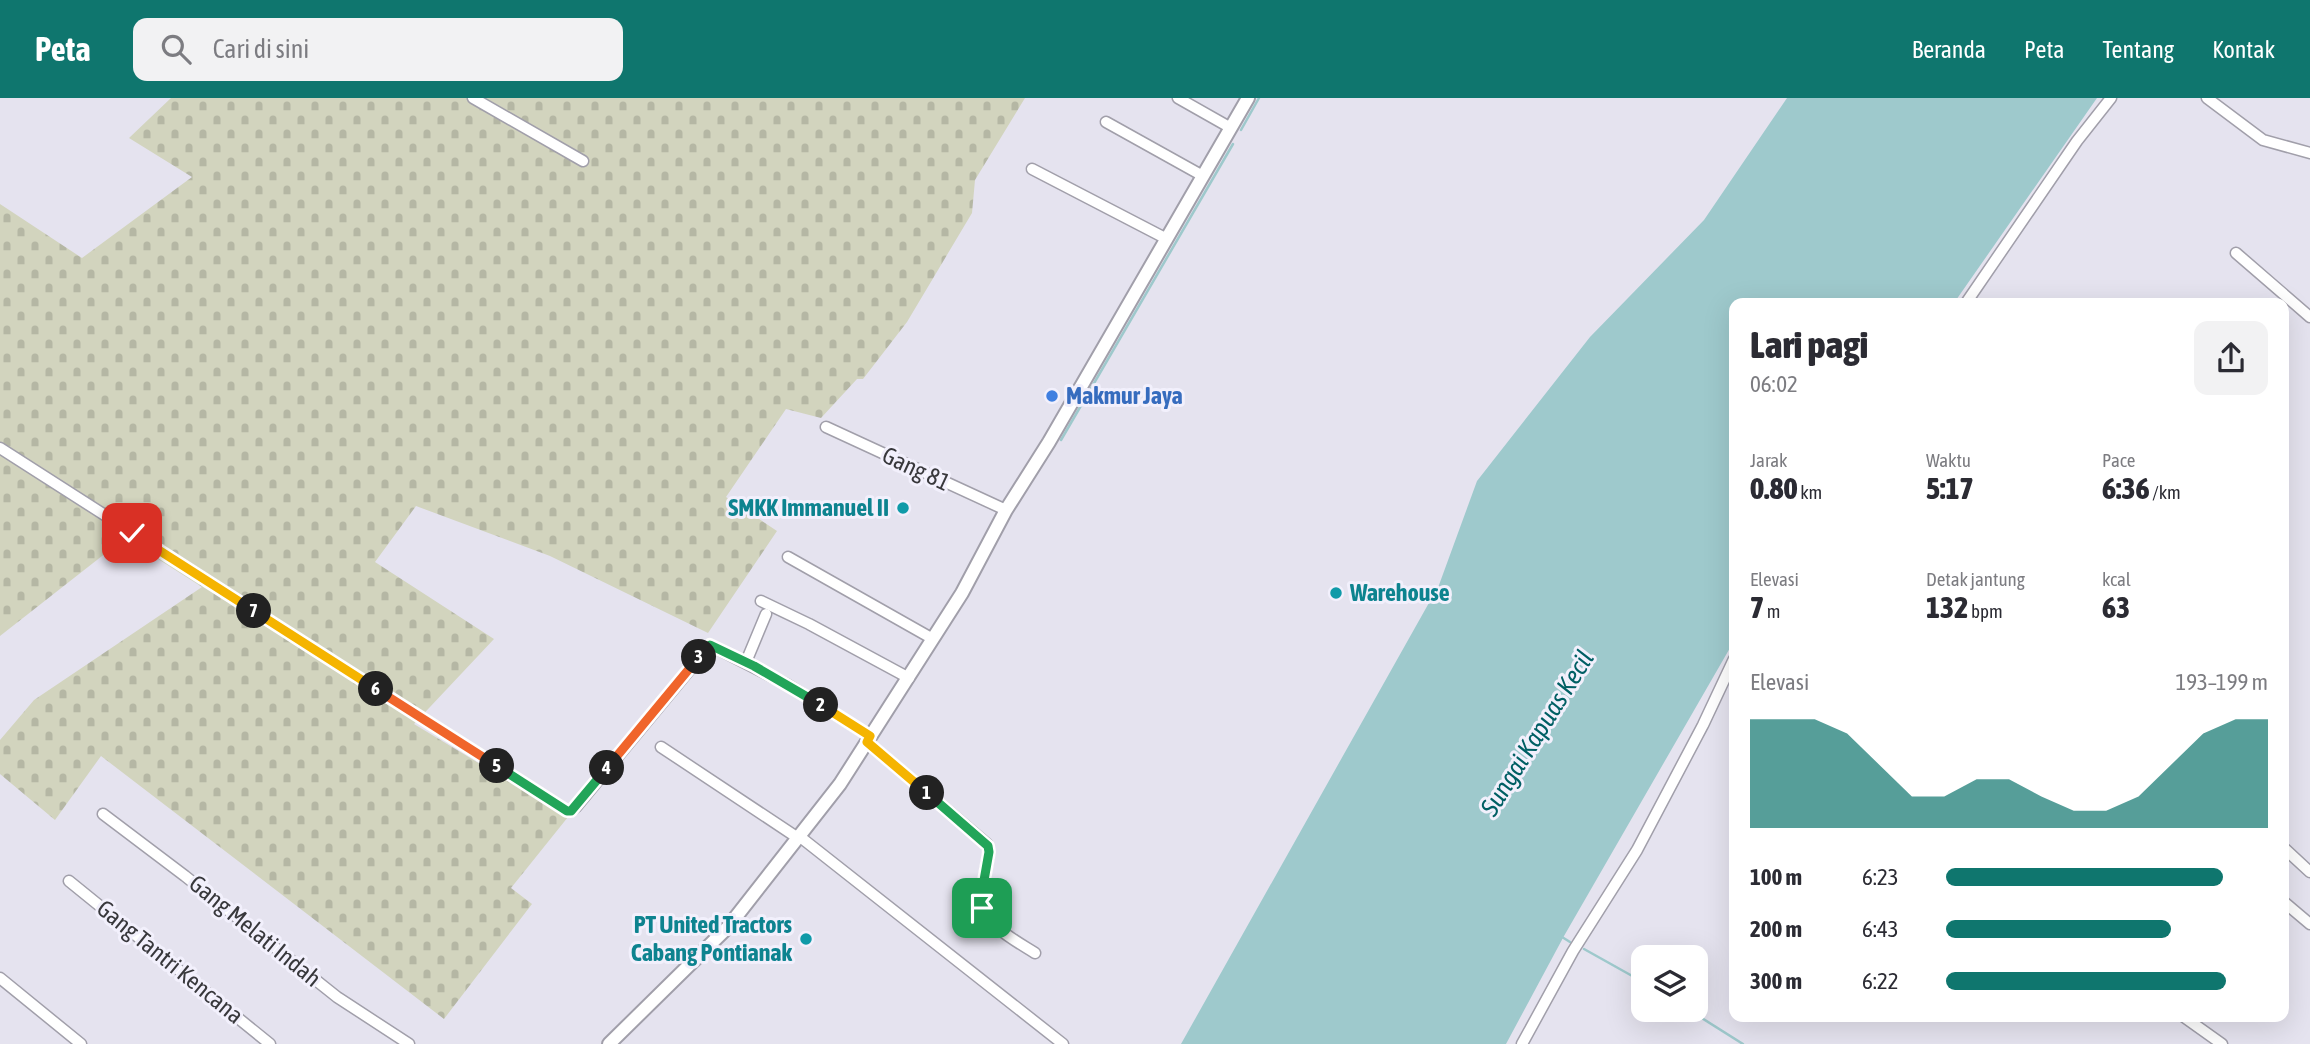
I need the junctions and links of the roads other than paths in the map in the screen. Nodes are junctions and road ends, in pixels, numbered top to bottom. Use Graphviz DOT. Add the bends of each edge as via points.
graph roads {
  1 [pos="473,98"];
  2 [pos="1178,98"];
  3 [pos="1248,98"];
  4 [pos="2110,98"];
  5 [pos="2207,98"];
  6 [pos="1106,121"];
  7 [pos="1231,128"];
  8 [pos="2310,153"];
  9 [pos="583,160"];
  10 [pos="1032,169"];
  11 [pos="1203,176"];
  12 [pos="1167,239"];
  13 [pos="2236,253"];
  14 [pos="1969,298"];
  15 [pos="2288,298"];
  16 [pos="2289,299"];
  17 [pos="2310,317"];
  18 [pos="826,427"];
  19 [pos="0,448"];
  20 [pos="1006,510"];
  21 [pos="788,557"];
  22 [pos="761,601"];
  23 [pos="766,614"];
  24 [pos="933,639"];
  25 [pos="746,662"];
  26 [pos="1729,670"];
  27 [pos="909,678"];
  28 [pos="869,739"];
  29 [pos="661,747"];
  30 [pos="103,814"];
  31 [pos="798,837"];
  32 [pos="2289,853"];
  33 [pos="2310,872"];
  34 [pos="69,881"];
  35 [pos="2289,906"];
  36 [pos="2310,925"];
  37 [pos="1035,953"];
  38 [pos="0,978"];
  39 [pos="2191,1022"];
  40 [pos="81,1044"];
  41 [pos="270,1044"];
  42 [pos="409,1044"];
  43 [pos="609,1044"];
  44 [pos="1063,1044"];
  45 [pos="1522,1044"];
  46 [pos="2221,1044"];
  1 -- 9 [label="street"];
  2 -- 7 [label="street"];
  3 -- 7 [label="main road"];
  4 -- 14 [label="street"];
  5 -- 8 [label="street" via="2263,140"];
  6 -- 11 [label="street"];
  7 -- 11 [label="main road"];
  10 -- 12 [label="street"];
  11 -- 12 [label="main road"];
  12 -- 20 [label="main road"];
  13 -- 15 [label="street"];
  16 -- 17 [label="street"];
  18 -- 20 [label="street, Gang 81"];
  19 -- 25 [label="street" via="567,811 576,807 710,645"];
  20 -- 24 [label="main road"];
  21 -- 24 [label="street"];
  22 -- 27 [label="street"];
  23 -- 25 [label="street"];
  24 -- 27 [label="main road"];
  25 -- 28 [label="street"];
  26 -- 45 [label="street" via="1637,850 1573,951"];
  27 -- 28 [label="main road"];
  28 -- 31 [label="main road"];
  28 -- 37 [label="street" via="987,844 982,908 993,923"];
  29 -- 31 [label="street"];
  30 -- 42 [label="street, Gang Melati Indah" via="337,997"];
  31 -- 43 [label="main road" via="715,943"];
  31 -- 44 [label="street"];
  32 -- 33 [label="street"];
  34 -- 41 [label="street, Gang Tantri Kencana"];
  35 -- 36 [label="street"];
  38 -- 40 [label="street"];
  39 -- 46 [label="street"];
}
